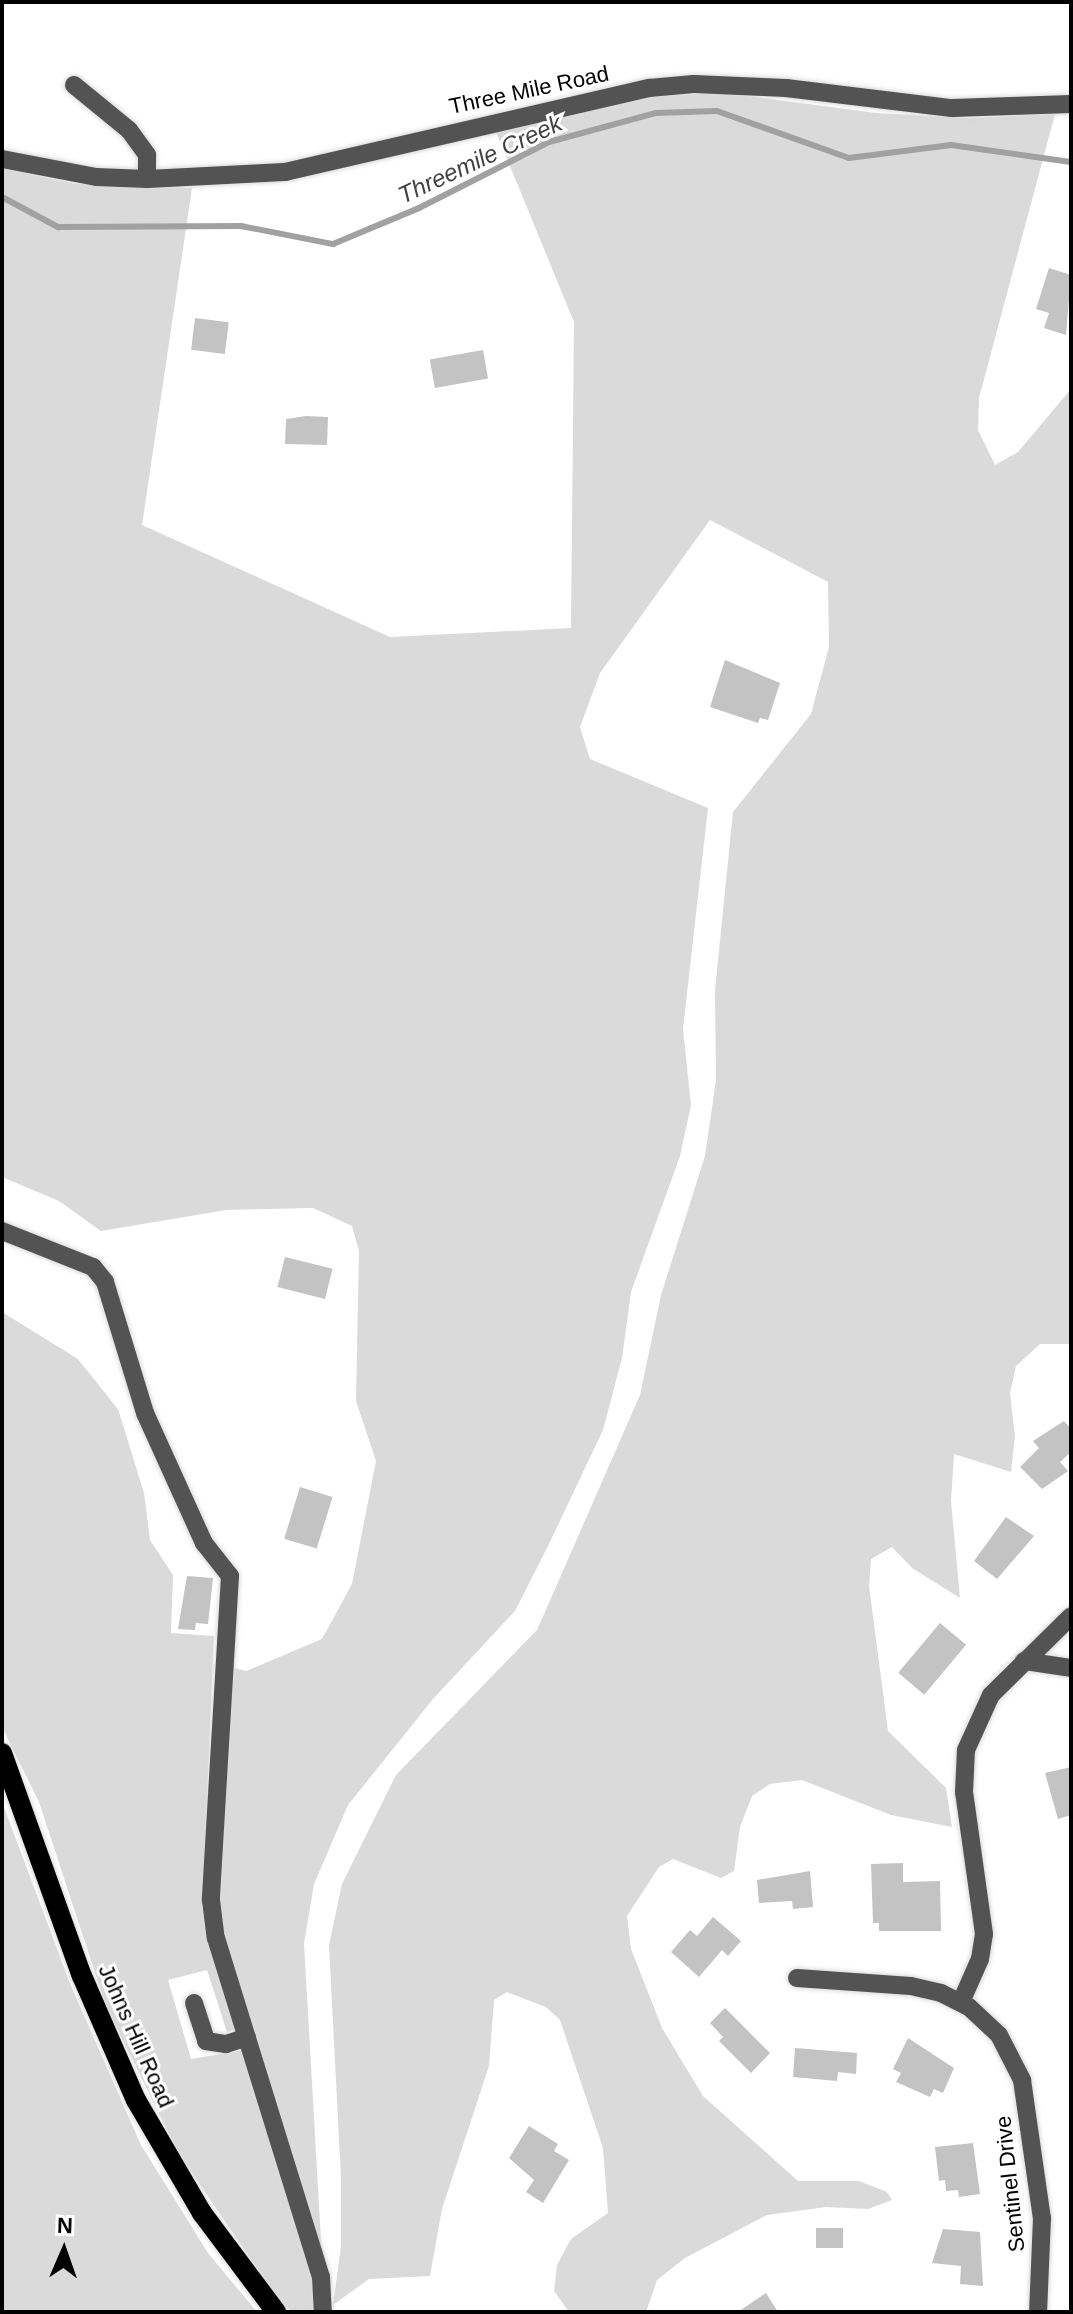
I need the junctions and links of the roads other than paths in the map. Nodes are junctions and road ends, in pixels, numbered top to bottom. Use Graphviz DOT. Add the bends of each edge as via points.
graph roads {
  1 [pos="74,85"];
  2 [pos="1071,104"];
  3 [pos="2,159"];
  4 [pos="147,179"];
  5 [pos="2,1231"];
  6 [pos="1070,1616"];
  7 [pos="1024,1661"];
  8 [pos="1071,1668"];
  9 [pos="2,1753"];
  10 [pos="797,1978"];
  11 [pos="961,2002"];
  12 [pos="194,2003"];
  13 [pos="247,2037"];
  14 [pos="276,2312"];
  15 [pos="323,2312"];
  16 [pos="1038,2312"];
  1 -- 4 [label="street" via="129,130 147,155"];
  2 -- 4 [label="street, Three Mile Road" via="952,108 786,88 671,86 462,128 285,172"];
  3 -- 4 [label="street, Three Mile Road" via="96,177"];
  5 -- 13 [label="street" via="93,1267 105,1282 145,1413 204,1543 230,1576 211,1900 216,1938"];
  6 -- 7 [label="street"];
  7 -- 8 [label="street"];
  7 -- 11 [label="street" via="991,1695 966,1750 964,1792 984,1934"];
  9 -- 14 [label="main road, Johns Hill Road" via="82,1976 136,2100 202,2213"];
  10 -- 11 [label="street, Sentinel Drive" via="917,1986"];
  11 -- 16 [label="street, Sentinel Drive" via="999,2035 1022,2080 1042,2218"];
  12 -- 13 [label="street" via="206,2041 226,2044"];
  13 -- 15 [label="street" via="321,2277"];
}
